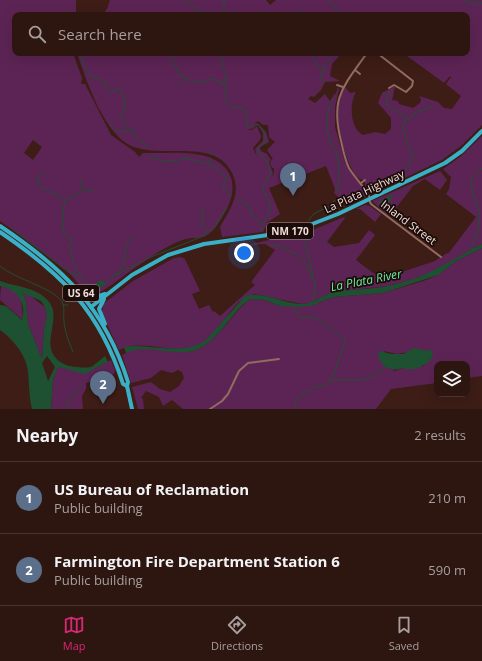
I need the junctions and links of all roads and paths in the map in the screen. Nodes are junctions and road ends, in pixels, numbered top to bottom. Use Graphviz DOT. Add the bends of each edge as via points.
graph roads {
  1 [pos="365,56"];
  2 [pos="381,56"];
  3 [pos="355,70"];
  4 [pos="360,74"];
  5 [pos="337,85"];
  6 [pos="343,87"];
  7 [pos="389,88"];
  8 [pos="482,131"];
  9 [pos="365,180"];
  10 [pos="361,183"];
  11 [pos="369,199"];
  12 [pos="0,226"];
  13 [pos="0,232"];
  14 [pos="441,257"];
  15 [pos="66,277"];
  16 [pos="61,279"];
  17 [pos="118,286"];
  18 [pos="91,307"];
  19 [pos="98,327"];
  20 [pos="114,347"];
  21 [pos="279,359"];
  22 [pos="127,386"];
  23 [pos="132,409"];
  24 [pos="210,409"];
  1 -- 3 [label="street, Inland Street"];
  2 -- 7 [label="street" via="414,81 406,92 395,86"];
  3 -- 4 [label="street"];
  3 -- 6 [label="street, Inland Street"];
  5 -- 6 [label="street"];
  6 -- 10 [label="street, Inland Street" via="336,108 337,126 348,165"];
  8 -- 11 [label="highway, La Plata Highway / NM 170" via="462,151 445,163"];
  9 -- 10 [label="street"];
  10 -- 11 [label="street, Inland Street"];
  11 -- 14 [label="street, Inland Street" via="371,204"];
  11 -- 17 [label="highway, La Plata Highway / NM 170" via="298,229 213,242 183,250 146,266"];
  12 -- 15 [label="highway, US 64" via="38,252"];
  13 -- 16 [label="highway, US 64"];
  15 -- 17 [label="highway" via="91,298 101,296 114,286"];
  15 -- 18 [label="highway, US 64"];
  16 -- 18 [label="highway"];
  16 -- 19 [label="highway, US 64"];
  17 -- 18 [label="highway, La Plata Highway / NM 170"];
  17 -- 20 [label="highway" via="117,290 103,301 100,309"];
  18 -- 19 [label="highway"];
  18 -- 20 [label="highway, US 64"];
  19 -- 22 [label="highway, US 64" via="113,355 123,384"];
  20 -- 22 [label="highway, US 64" via="128,382"];
  21 -- 24 [label="street" via="248,363 239,372 228,394"];
  22 -- 23 [label="highway, US 64"];
}
